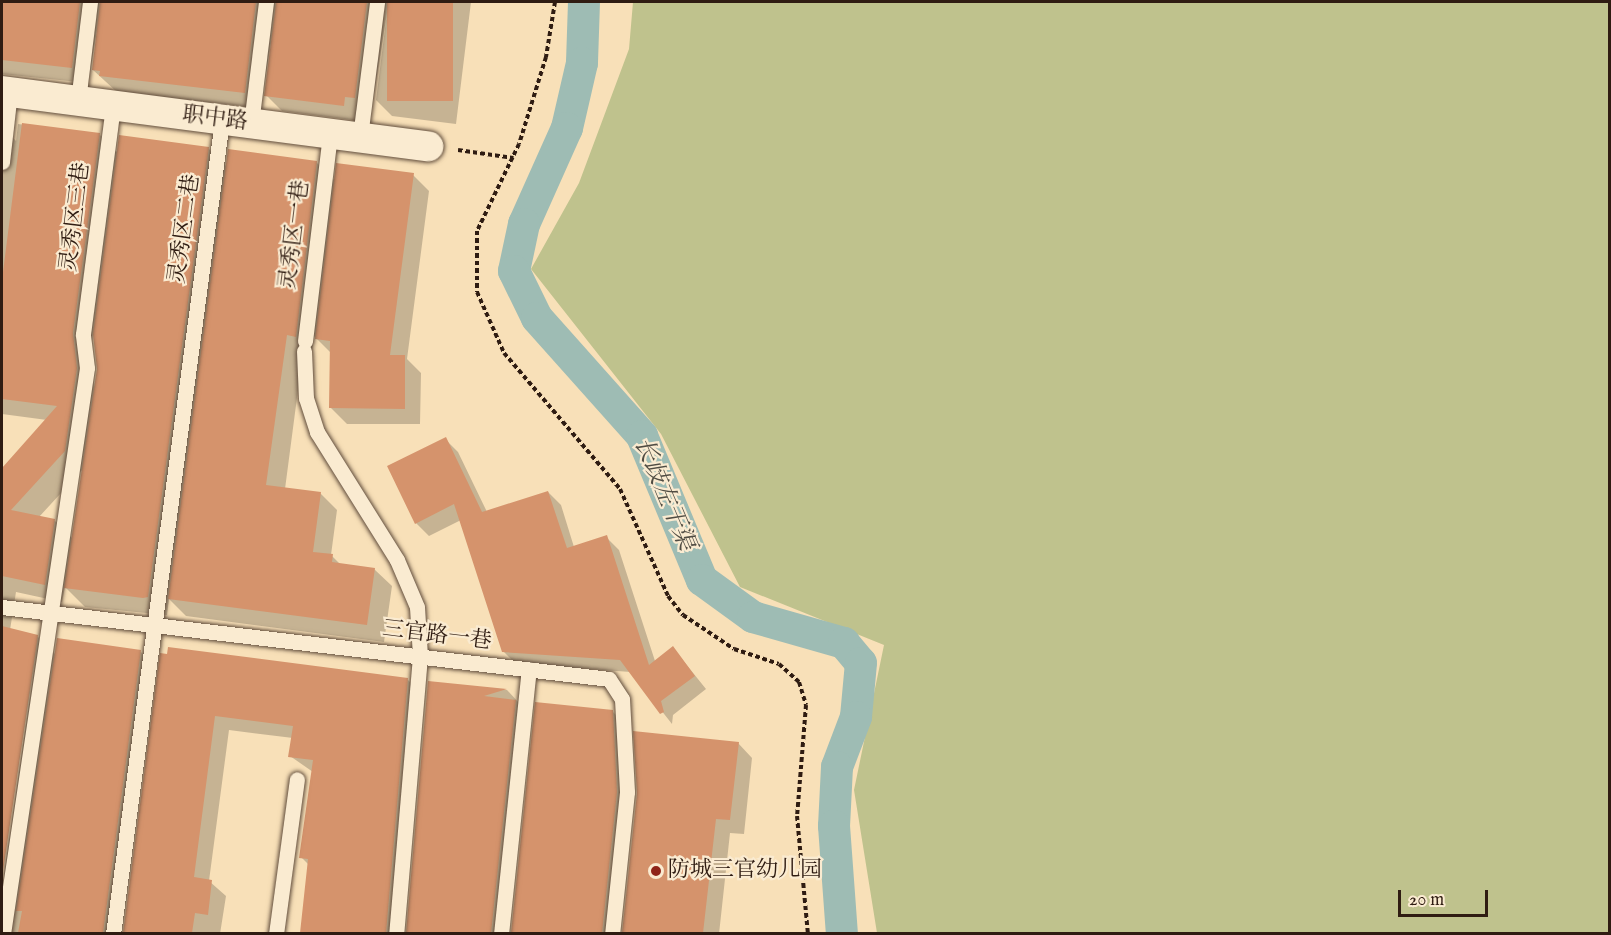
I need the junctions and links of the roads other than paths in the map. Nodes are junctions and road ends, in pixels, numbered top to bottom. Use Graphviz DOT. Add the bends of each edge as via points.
graph roads {
  1 [pos="90,2"];
  2 [pos="266,2"];
  3 [pos="377,2"];
  4 [pos="6,91"];
  5 [pos="78,101"];
  6 [pos="113,105"];
  7 [pos="237,122"];
  8 [pos="330,134"];
  9 [pos="360,137"];
  10 [pos="428,146"];
  11 [pos="2,162"];
  12 [pos="2,607"];
  13 [pos="55,613"];
  14 [pos="156,625"];
  15 [pos="420,656"];
  16 [pos="530,669"];
  17 [pos="297,778"];
  18 [pos="3,933"];
  19 [pos="113,933"];
  20 [pos="276,933"];
  21 [pos="396,933"];
  22 [pos="501,933"];
  23 [pos="612,933"];
  1 -- 5 [label="lane"];
  2 -- 7 [label="lane, 灵秀区二巷"];
  3 -- 9 [label="lane"];
  4 -- 5 [label="street, 职中路"];
  4 -- 11 [label="lane"];
  5 -- 6 [label="street, 职中路"];
  6 -- 7 [label="street, 职中路"];
  6 -- 13 [label="lane, 灵秀区三巷" via="83,334 87,368"];
  7 -- 8 [label="street, 职中路"];
  7 -- 14 [label="lane, 灵秀区二巷" via="193,344"];
  8 -- 9 [label="street, 职中路"];
  8 -- 15 [label="lane, 灵秀区一巷" via="305,346 306,398 317,432 397,560 417,607"];
  9 -- 10 [label="street, 职中路"];
  12 -- 13 [label="lane, 三官路一巷"];
  13 -- 14 [label="lane, 三官路一巷"];
  13 -- 18 [label="lane, 灵秀区三巷"];
  14 -- 15 [label="lane, 三官路一巷"];
  14 -- 19 [label="lane, 灵秀区二巷"];
  15 -- 16 [label="lane, 三官路一巷"];
  15 -- 21 [label="lane, 灵秀区一巷"];
  16 -- 22 [label="lane"];
  16 -- 23 [label="lane, 三官路一巷" via="609,679 622,699 627,792"];
  17 -- 20 [label="lane"];
}
